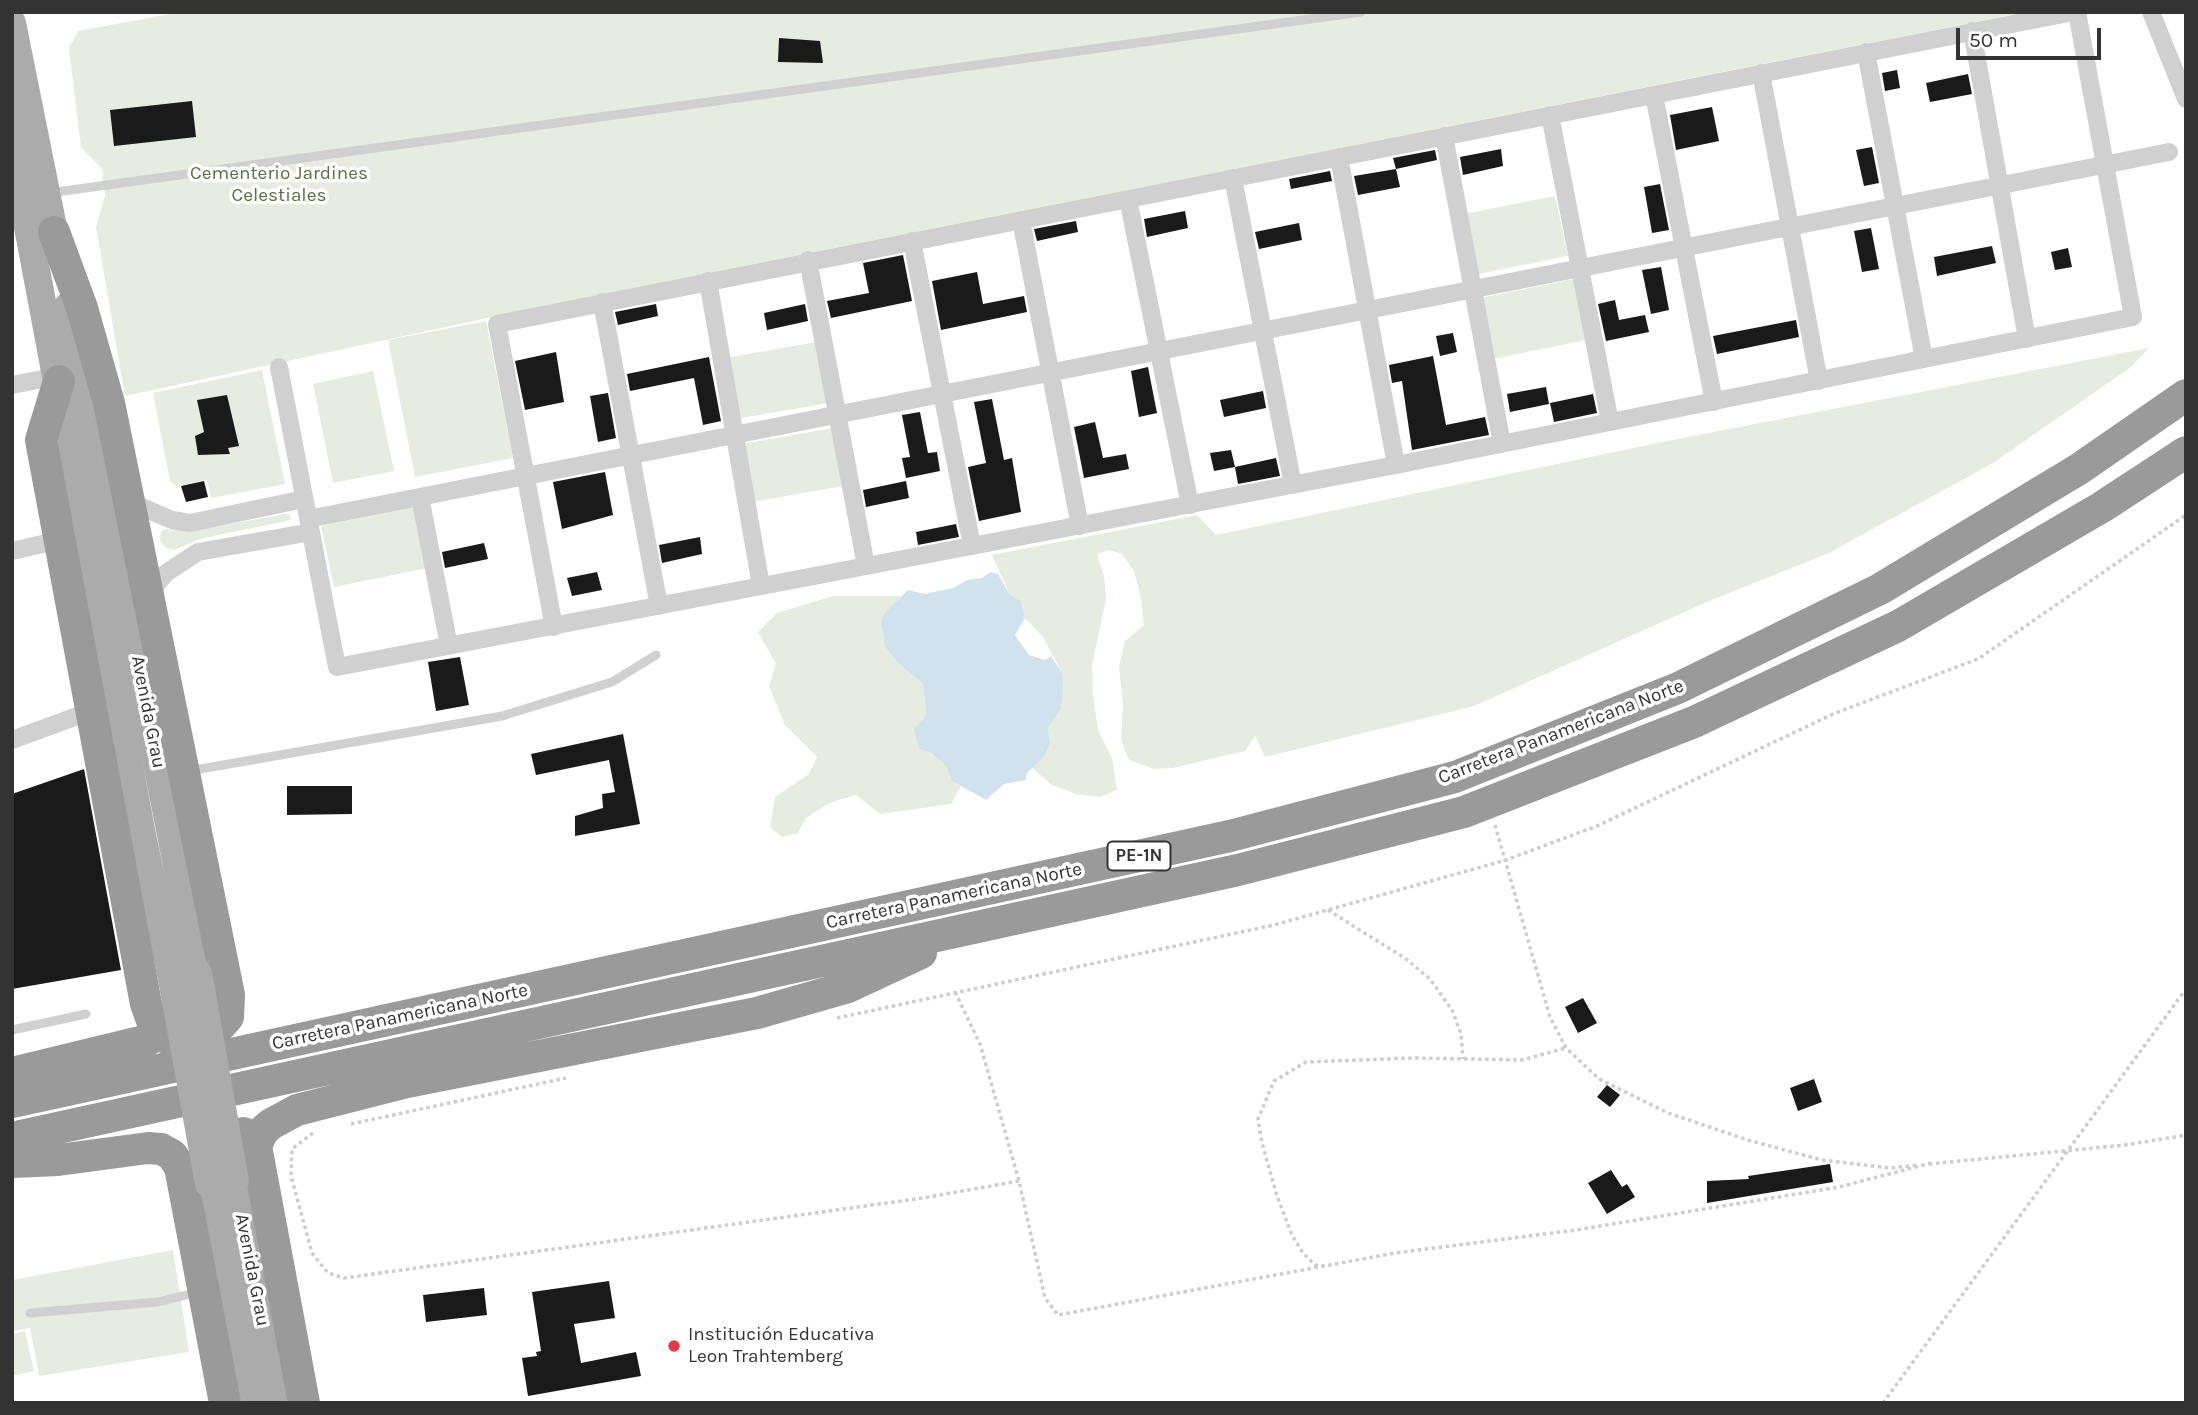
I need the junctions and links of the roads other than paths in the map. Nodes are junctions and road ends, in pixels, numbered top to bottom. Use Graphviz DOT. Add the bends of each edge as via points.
graph roads {
  1 [pos="1361,12"];
  2 [pos="2075,12"];
  3 [pos="2151,12"];
  4 [pos="12,23"];
  5 [pos="1972,31"];
  6 [pos="1866,52"];
  7 [pos="1761,73"];
  8 [pos="1654,95"];
  9 [pos="2186,99"];
  10 [pos="12,109"];
  11 [pos="1550,115"];
  12 [pos="1444,136"];
  13 [pos="2169,152"];
  14 [pos="1339,157"];
  15 [pos="2105,165"];
  16 [pos="1233,178"];
  17 [pos="2000,186"];
  18 [pos="46,194"];
  19 [pos="1128,199"];
  20 [pos="1895,206"];
  21 [pos="1021,220"];
  22 [pos="1790,227"];
  23 [pos="32,230"];
  24 [pos="912,241"];
  25 [pos="1684,248"];
  26 [pos="808,260"];
  27 [pos="1580,268"];
  28 [pos="708,281"];
  29 [pos="1473,289"];
  30 [pos="602,302"];
  31 [pos="1367,310"];
  32 [pos="1262,331"];
  33 [pos="2027,339"];
  34 [pos="1158,351"];
  35 [pos="1924,359"];
  36 [pos="279,368"];
  37 [pos="1050,372"];
  38 [pos="59,378"];
  39 [pos="1819,381"];
  40 [pos="12,385"];
  41 [pos="942,394"];
  42 [pos="2186,395"];
  43 [pos="1714,401"];
  44 [pos="837,415"];
  45 [pos="1610,422"];
  46 [pos="735,435"];
  47 [pos="1502,444"];
  48 [pos="2186,452"];
  49 [pos="631,455"];
  50 [pos="1396,465"];
  51 [pos="527,476"];
  52 [pos="1293,485"];
  53 [pos="420,497"];
  54 [pos="304,499"];
  55 [pos="130,502"];
  56 [pos="1190,505"];
  57 [pos="310,525"];
  58 [pos="1080,526"];
  59 [pos="60,540"];
  60 [pos="972,546"];
  61 [pos="12,551"];
  62 [pos="866,566"];
  63 [pos="761,586"];
  64 [pos="147,596"];
  65 [pos="659,606"];
  66 [pos="554,627"];
  67 [pos="449,646"];
  68 [pos="656,655"];
  69 [pos="92,712"];
  70 [pos="12,740"];
  71 [pos="184,772"];
  72 [pos="988,925"];
  73 [pos="185,976"];
  74 [pos="86,1014"];
  75 [pos="12,1030"];
  76 [pos="158,1034"];
  77 [pos="12,1073"];
  78 [pos="12,1102"];
  79 [pos="12,1138"];
  80 [pos="256,1146"];
  81 [pos="172,1155"];
  82 [pos="12,1162"];
  83 [pos="222,1183"];
  84 [pos="204,1290"];
  85 [pos="30,1313"];
  86 [pos="225,1403"];
  87 [pos="252,1403"];
  88 [pos="278,1403"];
  89 [pos="304,1403"];
  1 -- 18 [label="lane"];
  2 -- 5 [label="street"];
  2 -- 15 [label="street"];
  3 -- 9 [label="street"];
  4 -- 18 [label="main road, Avenida Grau"];
  5 -- 6 [label="street"];
  5 -- 17 [label="street"];
  6 -- 7 [label="street"];
  6 -- 20 [label="street"];
  7 -- 8 [label="street"];
  7 -- 22 [label="street"];
  8 -- 11 [label="street"];
  8 -- 25 [label="street"];
  10 -- 23 [label="main road, Avenida Grau"];
  11 -- 12 [label="street"];
  11 -- 27 [label="street"];
  12 -- 14 [label="street"];
  12 -- 29 [label="street"];
  13 -- 15 [label="street"];
  14 -- 16 [label="street"];
  14 -- 31 [label="street"];
  15 -- 17 [label="street"];
  15 -- 33 [label="street" via="2133,317"];
  16 -- 19 [label="street"];
  16 -- 32 [label="street"];
  17 -- 20 [label="street"];
  17 -- 33 [label="street"];
  18 -- 23 [label="main road, Avenida Grau"];
  19 -- 21 [label="street"];
  19 -- 34 [label="street"];
  20 -- 22 [label="street"];
  20 -- 35 [label="street"];
  21 -- 24 [label="street"];
  21 -- 37 [label="street"];
  22 -- 25 [label="street"];
  22 -- 39 [label="street"];
  23 -- 38 [label="main road, Avenida Grau"];
  23 -- 55 [label="highway" via="82,308 109,402"];
  23 -- 73 [label="main road, Avenida Grau"];
  24 -- 26 [label="street"];
  24 -- 41 [label="street"];
  25 -- 27 [label="street"];
  25 -- 43 [label="street"];
  26 -- 28 [label="street"];
  26 -- 44 [label="street"];
  27 -- 29 [label="street"];
  27 -- 45 [label="street"];
  28 -- 30 [label="street"];
  28 -- 46 [label="street"];
  29 -- 31 [label="street"];
  29 -- 47 [label="street"];
  30 -- 49 [label="street"];
  30 -- 51 [label="street" via="497,324"];
  31 -- 32 [label="street"];
  31 -- 50 [label="street"];
  32 -- 34 [label="street"];
  32 -- 52 [label="street"];
  33 -- 35 [label="street"];
  34 -- 37 [label="street"];
  34 -- 56 [label="street"];
  35 -- 39 [label="street"];
  36 -- 54 [label="street"];
  37 -- 41 [label="street"];
  37 -- 58 [label="street"];
  38 -- 40 [label="street"];
  38 -- 59 [label="highway" via="41,440"];
  38 -- 73 [label="main road, Avenida Grau" via="139,821"];
  39 -- 43 [label="street"];
  41 -- 44 [label="street"];
  41 -- 60 [label="street"];
  42 -- 78 [label="highway, Carretera Panamericana Norte / PE-1N" via="2079,469 1880,589 1678,688 1455,777 1230,836"];
  43 -- 45 [label="street"];
  44 -- 46 [label="street"];
  44 -- 62 [label="street"];
  45 -- 47 [label="street"];
  46 -- 49 [label="street"];
  46 -- 63 [label="street"];
  47 -- 50 [label="street"];
  48 -- 72 [label="highway, Carretera Panamericana Norte / PE-1N" via="2102,507 1898,626 1681,727 1464,812 1238,870"];
  49 -- 51 [label="street"];
  49 -- 65 [label="street"];
  50 -- 52 [label="street"];
  51 -- 53 [label="street"];
  51 -- 66 [label="street"];
  52 -- 56 [label="street"];
  53 -- 57 [label="street"];
  53 -- 67 [label="street"];
  54 -- 55 [label="street" via="190,523"];
  54 -- 57 [label="street"];
  55 -- 64 [label="highway"];
  56 -- 58 [label="street"];
  57 -- 64 [label="street" via="198,552 166,573"];
  57 -- 67 [label="street" via="337,667"];
  58 -- 60 [label="street"];
  59 -- 61 [label="street"];
  59 -- 69 [label="highway"];
  60 -- 62 [label="street"];
  62 -- 63 [label="street"];
  63 -- 65 [label="street"];
  64 -- 71 [label="highway"];
  65 -- 66 [label="street"];
  66 -- 67 [label="street"];
  68 -- 71 [label="lane" via="619,678 502,716"];
  69 -- 70 [label="street"];
  69 -- 76 [label="highway" via="146,1004"];
  71 -- 76 [label="highway" via="229,995 228,1017 220,1025 166,1038"];
  72 -- 79 [label="highway, Carretera Panamericana Norte / PE-1N"];
  72 -- 80 [label="highway" via="848,987 766,1011 407,1082 296,1110 263,1131"];
  73 -- 83 [label="main road, Avenida Grau, bridge"];
  74 -- 75 [label="lane"];
  76 -- 77 [label="highway"];
  80 -- 81 [label="highway" via="247,1132 183,1143"];
  80 -- 89 [label="highway"];
  81 -- 82 [label="highway" via="148,1147"];
  81 -- 84 [label="highway" via="180,1167"];
  83 -- 87 [label="main road, Avenida Grau"];
  83 -- 88 [label="main road, Avenida Grau"];
  84 -- 85 [label="lane" via="159,1302"];
  84 -- 86 [label="highway"];
}
